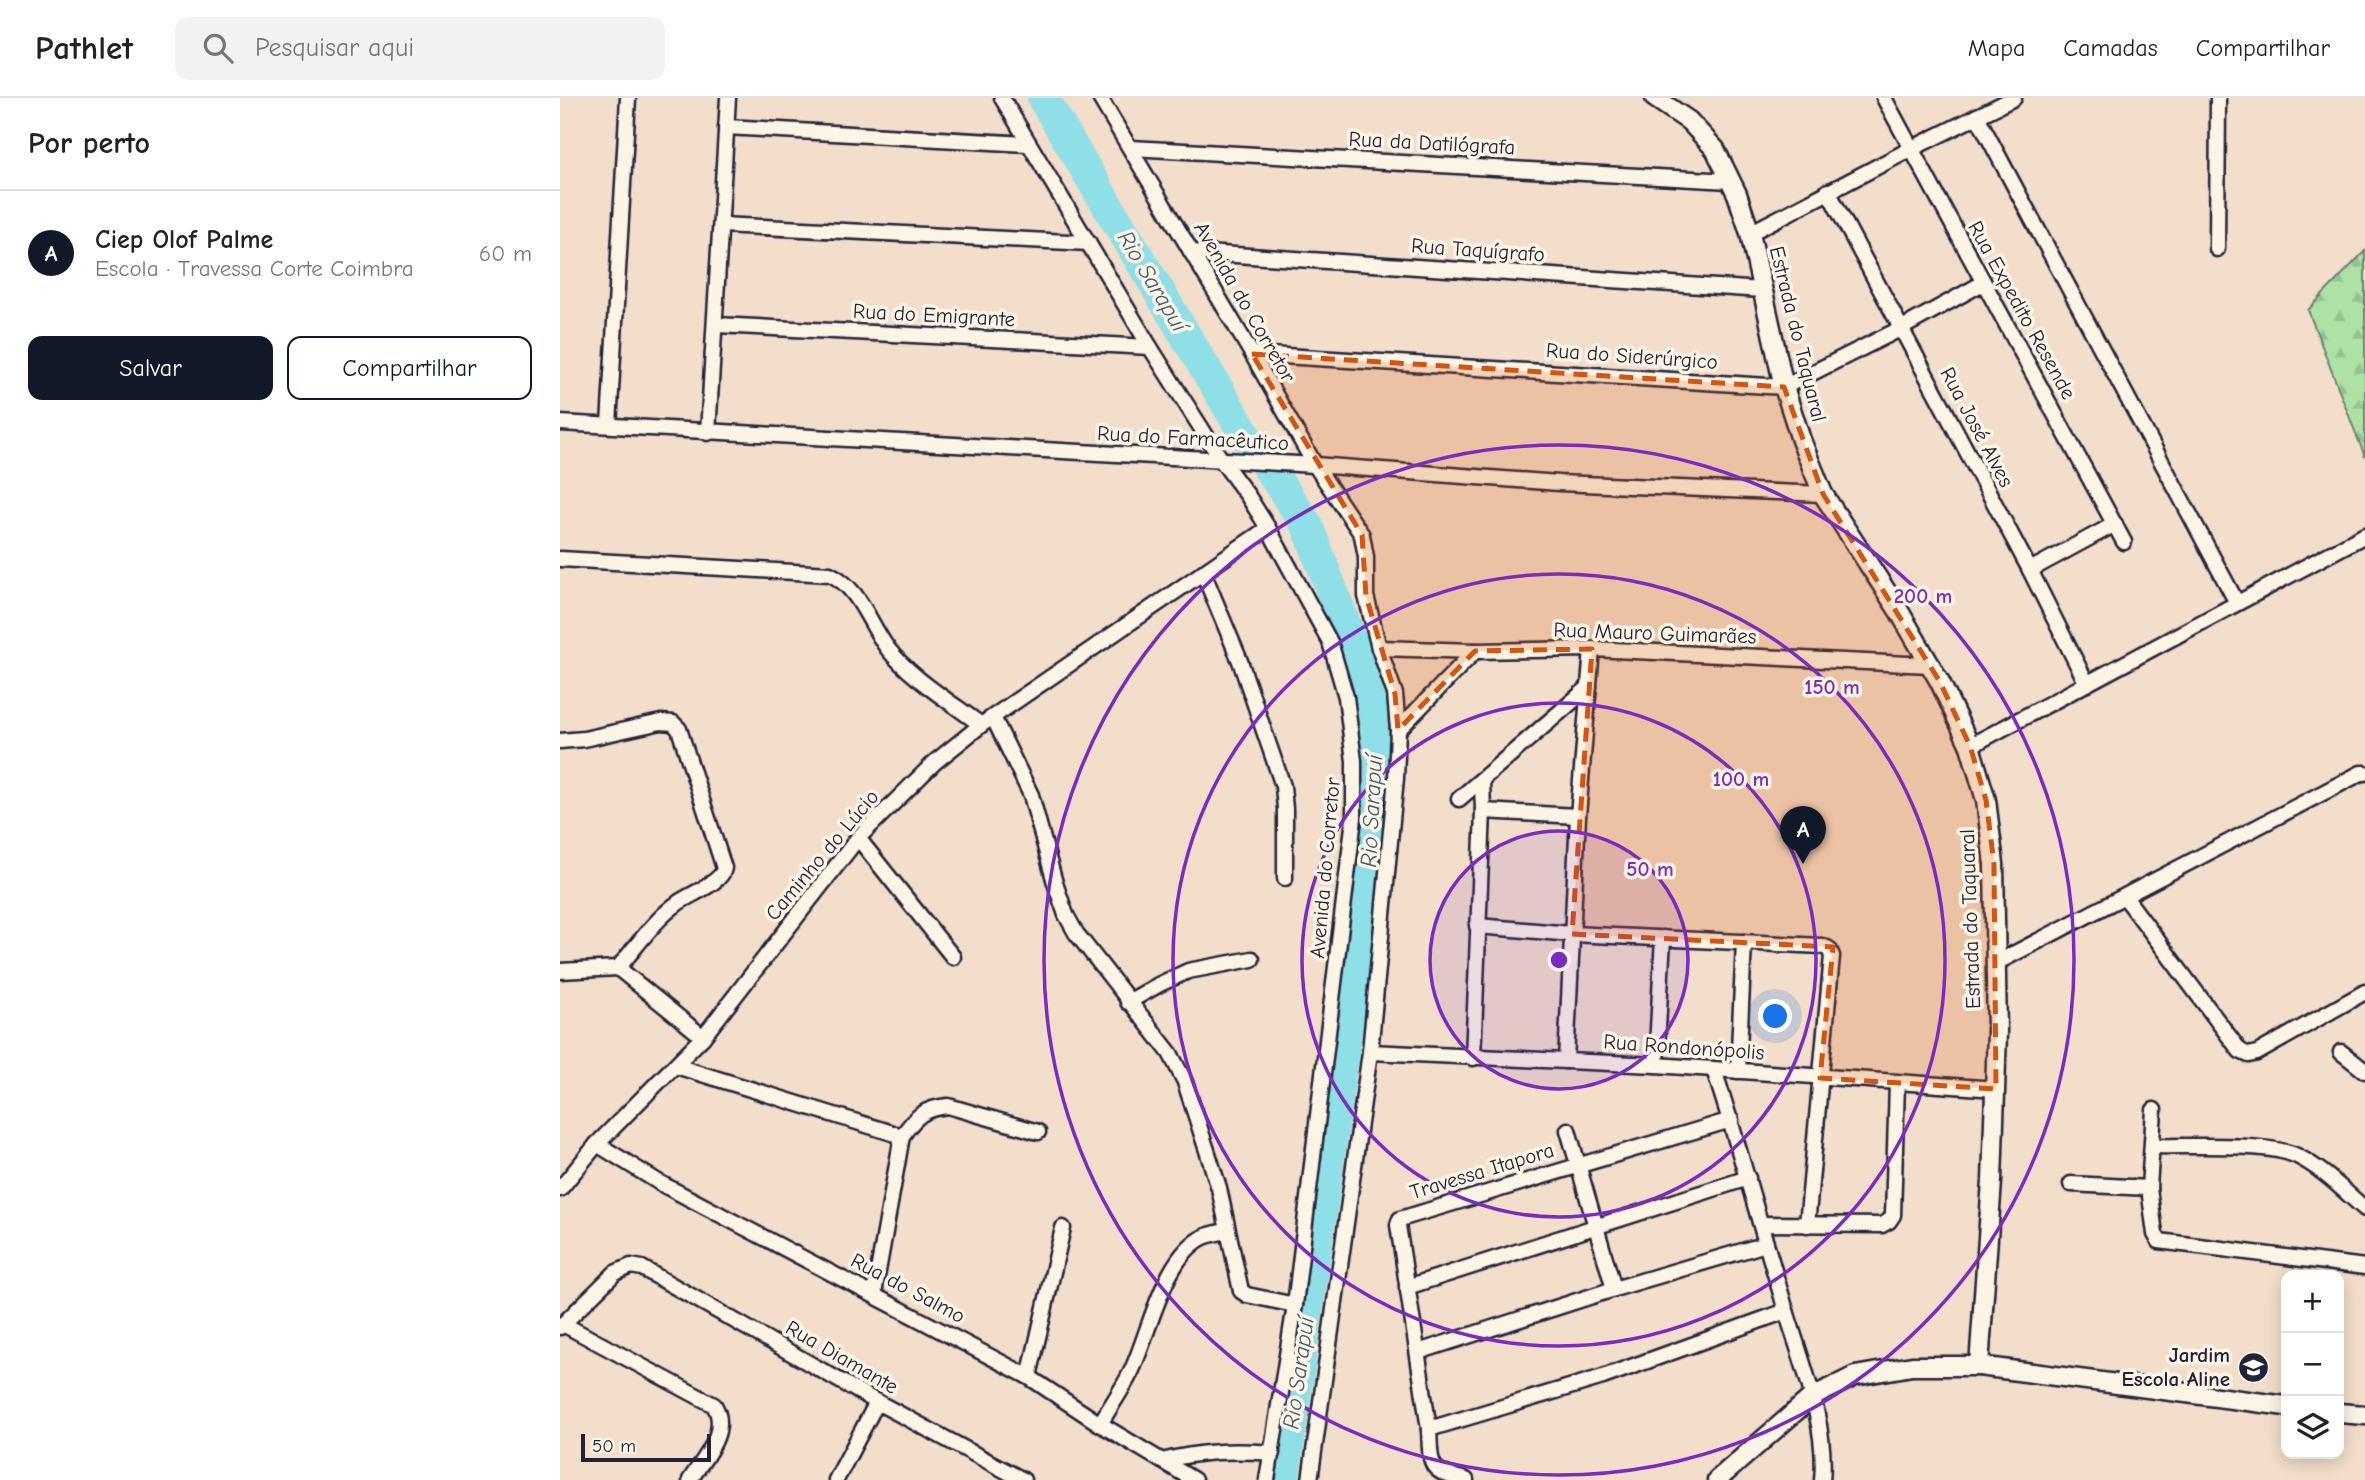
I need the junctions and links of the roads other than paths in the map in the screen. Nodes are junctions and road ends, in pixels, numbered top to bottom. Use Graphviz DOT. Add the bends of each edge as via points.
graph roads {
  1 [pos="628,98"];
  2 [pos="729,98"];
  3 [pos="1002,98"];
  4 [pos="1100,98"];
  5 [pos="1655,98"];
  6 [pos="1884,98"];
  7 [pos="2014,98"];
  8 [pos="2218,98"];
  9 [pos="1977,116"];
  10 [pos="726,127"];
  11 [pos="1028,144"];
  12 [pos="1131,148"];
  13 [pos="1910,149"];
  14 [pos="1730,181"];
  15 [pos="1828,191"];
  16 [pos="721,225"];
  17 [pos="1750,233"];
  18 [pos="1089,243"];
  19 [pos="2217,249"];
  20 [pos="1191,252"];
  21 [pos="1983,283"];
  22 [pos="1762,290"];
  23 [pos="716,325"];
  24 [pos="1900,329"];
  25 [pos="1150,347"];
  26 [pos="1252,354"];
  27 [pos="1784,387"];
  28 [pos="560,423"];
  29 [pos="609,425"];
  30 [pos="708,433"];
  31 [pos="1222,461"];
  32 [pos="1315,465"];
  33 [pos="1823,494"];
  34 [pos="2115,524"];
  35 [pos="1268,528"];
  36 [pos="2365,535"];
  37 [pos="2124,542"];
  38 [pos="560,559"];
  39 [pos="2030,570"];
  40 [pos="1203,572"];
  41 [pos="2237,603"];
  42 [pos="1378,648"];
  43 [pos="1592,649"];
  44 [pos="1475,651"];
  45 [pos="1930,665"];
  46 [pos="2087,684"];
  47 [pos="1589,687"];
  48 [pos="987,721"];
  49 [pos="1398,730"];
  50 [pos="560,741"];
  51 [pos="1970,746"];
  52 [pos="2365,773"];
  53 [pos="1482,781"];
  54 [pos="1459,799"];
  55 [pos="1483,811"];
  56 [pos="1578,816"];
  57 [pos="858,838"];
  58 [pos="1285,878"];
  59 [pos="2125,897"];
  60 [pos="1478,926"];
  61 [pos="1572,934"];
  62 [pos="1663,938"];
  63 [pos="1744,942"];
  64 [pos="953,957"];
  65 [pos="1252,959"];
  66 [pos="1996,963"];
  67 [pos="618,968"];
  68 [pos="560,971"];
  69 [pos="2365,992"];
  70 [pos="1128,1002"];
  71 [pos="703,1037"];
  72 [pos="1370,1052"];
  73 [pos="2341,1052"];
  74 [pos="1473,1058"];
  75 [pos="1566,1061"];
  76 [pos="1656,1065"];
  77 [pos="676,1066"];
  78 [pos="1714,1070"];
  79 [pos="1738,1071"];
  80 [pos="2365,1071"];
  81 [pos="1820,1078"];
  82 [pos="1897,1083"];
  83 [pos="1996,1089"];
  84 [pos="2154,1110"];
  85 [pos="1731,1119"];
  86 [pos="1568,1130"];
  87 [pos="1038,1132"];
  88 [pos="902,1136"];
  89 [pos="597,1144"];
  90 [pos="2153,1146"];
  91 [pos="1578,1164"];
  92 [pos="1748,1178"];
  93 [pos="2071,1184"];
  94 [pos="2149,1188"];
  95 [pos="560,1189"];
  96 [pos="2365,1209"];
  97 [pos="1762,1224"];
  98 [pos="1807,1225"];
  99 [pos="1596,1226"];
  100 [pos="1063,1228"];
  101 [pos="1227,1231"];
  102 [pos="1766,1244"];
  103 [pos="2365,1266"];
  104 [pos="1407,1287"];
  105 [pos="1614,1289"];
  106 [pos="874,1294"];
  107 [pos="1295,1304"];
  108 [pos="1786,1311"];
  109 [pos="561,1325"];
  110 [pos="1418,1352"];
  111 [pos="1979,1366"];
  112 [pos="1029,1377"];
  113 [pos="1812,1397"];
  114 [pos="877,1402"];
  115 [pos="2281,1405"];
  116 [pos="2365,1412"];
  117 [pos="2344,1413"];
  118 [pos="1100,1424"];
  119 [pos="1429,1429"];
  120 [pos="1272,1453"];
  121 [pos="1162,1461"];
  122 [pos="690,1480"];
  123 [pos="835,1480"];
  124 [pos="1023,1480"];
  125 [pos="1194,1480"];
  126 [pos="1267,1480"];
  127 [pos="1310,1480"];
  128 [pos="1466,1480"];
  129 [pos="1717,1480"];
  130 [pos="1822,1480"];
  1 -- 29 [label="street"];
  2 -- 10 [label="street"];
  3 -- 11 [label="street, Avenida do Corretor"];
  4 -- 12 [label="street, Avenida do Corretor"];
  5 -- 14 [label="street, Estrada do Taquaral" via="1689,121 1715,149"];
  6 -- 13 [label="street, Rua Expedito Resende"];
  7 -- 9 [label="street"];
  8 -- 19 [label="street"];
  9 -- 13 [label="street"];
  9 -- 41 [label="street"];
  10 -- 11 [label="street"];
  10 -- 16 [label="street"];
  11 -- 18 [label="street, Avenida do Corretor"];
  12 -- 14 [label="street, Rua da Datilógrafa"];
  12 -- 20 [label="street, Avenida do Corretor"];
  13 -- 15 [label="street"];
  13 -- 21 [label="street, Rua Expedito Resende"];
  14 -- 17 [label="street, Estrada do Taquaral"];
  15 -- 17 [label="street"];
  15 -- 24 [label="street, Rua José Alves"];
  16 -- 18 [label="street"];
  16 -- 23 [label="street"];
  17 -- 22 [label="street, Estrada do Taquaral"];
  18 -- 25 [label="street, Avenida do Corretor"];
  20 -- 22 [label="street, Rua Taquígrafo"];
  20 -- 26 [label="street, Avenida do Corretor"];
  21 -- 24 [label="street"];
  21 -- 34 [label="street, Rua Expedito Resende"];
  22 -- 27 [label="street, Estrada do Taquaral"];
  23 -- 25 [label="street, Rua do Emigrante"];
  23 -- 30 [label="street"];
  24 -- 27 [label="street"];
  24 -- 39 [label="street, Rua José Alves"];
  25 -- 31 [label="street, Avenida do Corretor"];
  26 -- 27 [label="street, Rua do Siderúrgico"];
  26 -- 32 [label="street, Avenida do Corretor"];
  27 -- 33 [label="street, Estrada do Taquaral"];
  28 -- 29 [label="street, Rua do Farmacêutico"];
  29 -- 30 [label="street, Rua do Farmacêutico"];
  30 -- 31 [label="street, Rua do Farmacêutico"];
  31 -- 32 [label="street, Rua do Farmacêutico"];
  31 -- 35 [label="street, Avenida do Corretor"];
  32 -- 33 [label="street, Rua do Farmacêutico" via="1559,483"];
  32 -- 42 [label="street, Avenida do Corretor" via="1362,536 1366,596"];
  33 -- 45 [label="street, Estrada do Taquaral"];
  34 -- 37 [label="street, Rua Expedito Resende"];
  34 -- 39 [label="street"];
  35 -- 40 [label="street, Caminho do Lúcio"];
  35 -- 107 [label="street, Avenida do Corretor" via="1330,642 1346,697 1354,761 1346,893"];
  36 -- 41 [label="street"];
  38 -- 48 [label="street" via="830,574 850,587 889,651 913,673"];
  39 -- 46 [label="street, Rua José Alves"];
  40 -- 48 [label="street, Caminho do Lúcio"];
  40 -- 58 [label="street" via="1283,786"];
  41 -- 46 [label="street"];
  42 -- 44 [label="street, Rua Mauro Guimarães"];
  42 -- 49 [label="street, Avenida do Corretor" via="1395,694"];
  43 -- 44 [label="street, Rua Mauro Guimarães"];
  43 -- 45 [label="street, Rua Mauro Guimarães"];
  43 -- 47 [label="street"];
  44 -- 49 [label="street"];
  45 -- 51 [label="street, Estrada do Taquaral"];
  46 -- 51 [label="street"];
  47 -- 53 [label="street"];
  47 -- 56 [label="street"];
  48 -- 57 [label="street, Caminho do Lúcio" via="935,762"];
  48 -- 70 [label="street" via="1031,795 1066,915"];
  49 -- 72 [label="street, Avenida do Corretor"];
  50 -- 67 [label="street" via="673,723 679,729 724,868 720,878 678,902 661,918"];
  51 -- 66 [label="street, Estrada do Taquaral" via="1986,800 1994,864"];
  52 -- 59 [label="street"];
  53 -- 54 [label="street"];
  53 -- 55 [label="street"];
  55 -- 56 [label="street"];
  55 -- 60 [label="street"];
  56 -- 61 [label="street"];
  57 -- 64 [label="street"];
  57 -- 71 [label="street, Caminho do Lúcio"];
  59 -- 66 [label="street"];
  59 -- 69 [label="street" via="2240,1051 2249,1055"];
  60 -- 61 [label="street"];
  60 -- 74 [label="street"];
  61 -- 62 [label="street"];
  61 -- 75 [label="street"];
  62 -- 63 [label="street"];
  62 -- 76 [label="street"];
  63 -- 79 [label="street"];
  63 -- 81 [label="street" via="1829,949"];
  65 -- 70 [label="street" via="1188,971"];
  66 -- 83 [label="street, Estrada do Taquaral"];
  67 -- 68 [label="street"];
  67 -- 71 [label="street"];
  70 -- 101 [label="street" via="1170,1053 1185,1082 1219,1188"];
  71 -- 77 [label="street, Caminho do Lúcio"];
  72 -- 74 [label="street, Rua Rondonópolis"];
  72 -- 127 [label="street, Avenida do Corretor"];
  73 -- 80 [label="street"];
  74 -- 75 [label="street, Rua Rondonópolis"];
  75 -- 76 [label="street, Rua Rondonópolis"];
  76 -- 78 [label="street, Rua Rondonópolis"];
  77 -- 88 [label="street"];
  77 -- 89 [label="street, Caminho do Lúcio"];
  78 -- 79 [label="street, Rua Rondonópolis"];
  78 -- 85 [label="street"];
  79 -- 81 [label="street, Rua Rondonópolis"];
  81 -- 82 [label="street, Rua Rondonópolis"];
  81 -- 98 [label="street"];
  82 -- 83 [label="street, Rua Rondonópolis"];
  82 -- 98 [label="street" via="1893,1215 1882,1225"];
  83 -- 111 [label="street, Estrada do Taquaral"];
  84 -- 90 [label="street"];
  85 -- 91 [label="street, Travessa Itapora"];
  85 -- 92 [label="street"];
  86 -- 91 [label="street"];
  87 -- 88 [label="street" via="948,1106 921,1113"];
  88 -- 106 [label="street"];
  89 -- 95 [label="street, Caminho do Lúcio"];
  89 -- 106 [label="street, Rua do Salmo" via="660,1183"];
  90 -- 94 [label="street"];
  90 -- 96 [label="street" via="2274,1149 2295,1155"];
  91 -- 99 [label="street"];
  91 -- 104 [label="street, Travessa Itapora" via="1400,1219"];
  92 -- 97 [label="street"];
  92 -- 99 [label="street"];
  93 -- 94 [label="street"];
  94 -- 103 [label="street" via="2159,1241"];
  97 -- 98 [label="street"];
  97 -- 102 [label="street"];
  99 -- 104 [label="street"];
  99 -- 105 [label="street"];
  100 -- 112 [label="street"];
  101 -- 107 [label="street" via="1241,1291"];
  101 -- 118 [label="street" via="1192,1245 1178,1262 1160,1295 1131,1372"];
  102 -- 105 [label="street"];
  102 -- 108 [label="street"];
  104 -- 110 [label="street, Travessa Itapora"];
  105 -- 110 [label="street"];
  106 -- 112 [label="street, Rua do Salmo"];
  107 -- 120 [label="street, Avenida do Corretor"];
  108 -- 113 [label="street"];
  108 -- 119 [label="street" via="1603,1377"];
  109 -- 114 [label="street, Rua Diamante" via="615,1273 631,1266 642,1268"];
  109 -- 122 [label="street" via="714,1405 720,1420 718,1434"];
  110 -- 119 [label="street, Travessa Itapora"];
  111 -- 113 [label="street" via="1912,1366 1855,1376"];
  111 -- 115 [label="street"];
  112 -- 118 [label="street, Rua do Salmo"];
  113 -- 129 [label="street"];
  113 -- 130 [label="street" via="1822,1438"];
  114 -- 123 [label="street"];
  114 -- 124 [label="street, Rua Diamante"];
  116 -- 117 [label="street"];
  118 -- 121 [label="street, Rua do Salmo"];
  119 -- 128 [label="street, Travessa Itapora" via="1435,1468 1443,1475"];
  120 -- 121 [label="street" via="1227,1450"];
  120 -- 126 [label="street, Avenida do Corretor"];
  121 -- 125 [label="street, Rua do Salmo"];
}
